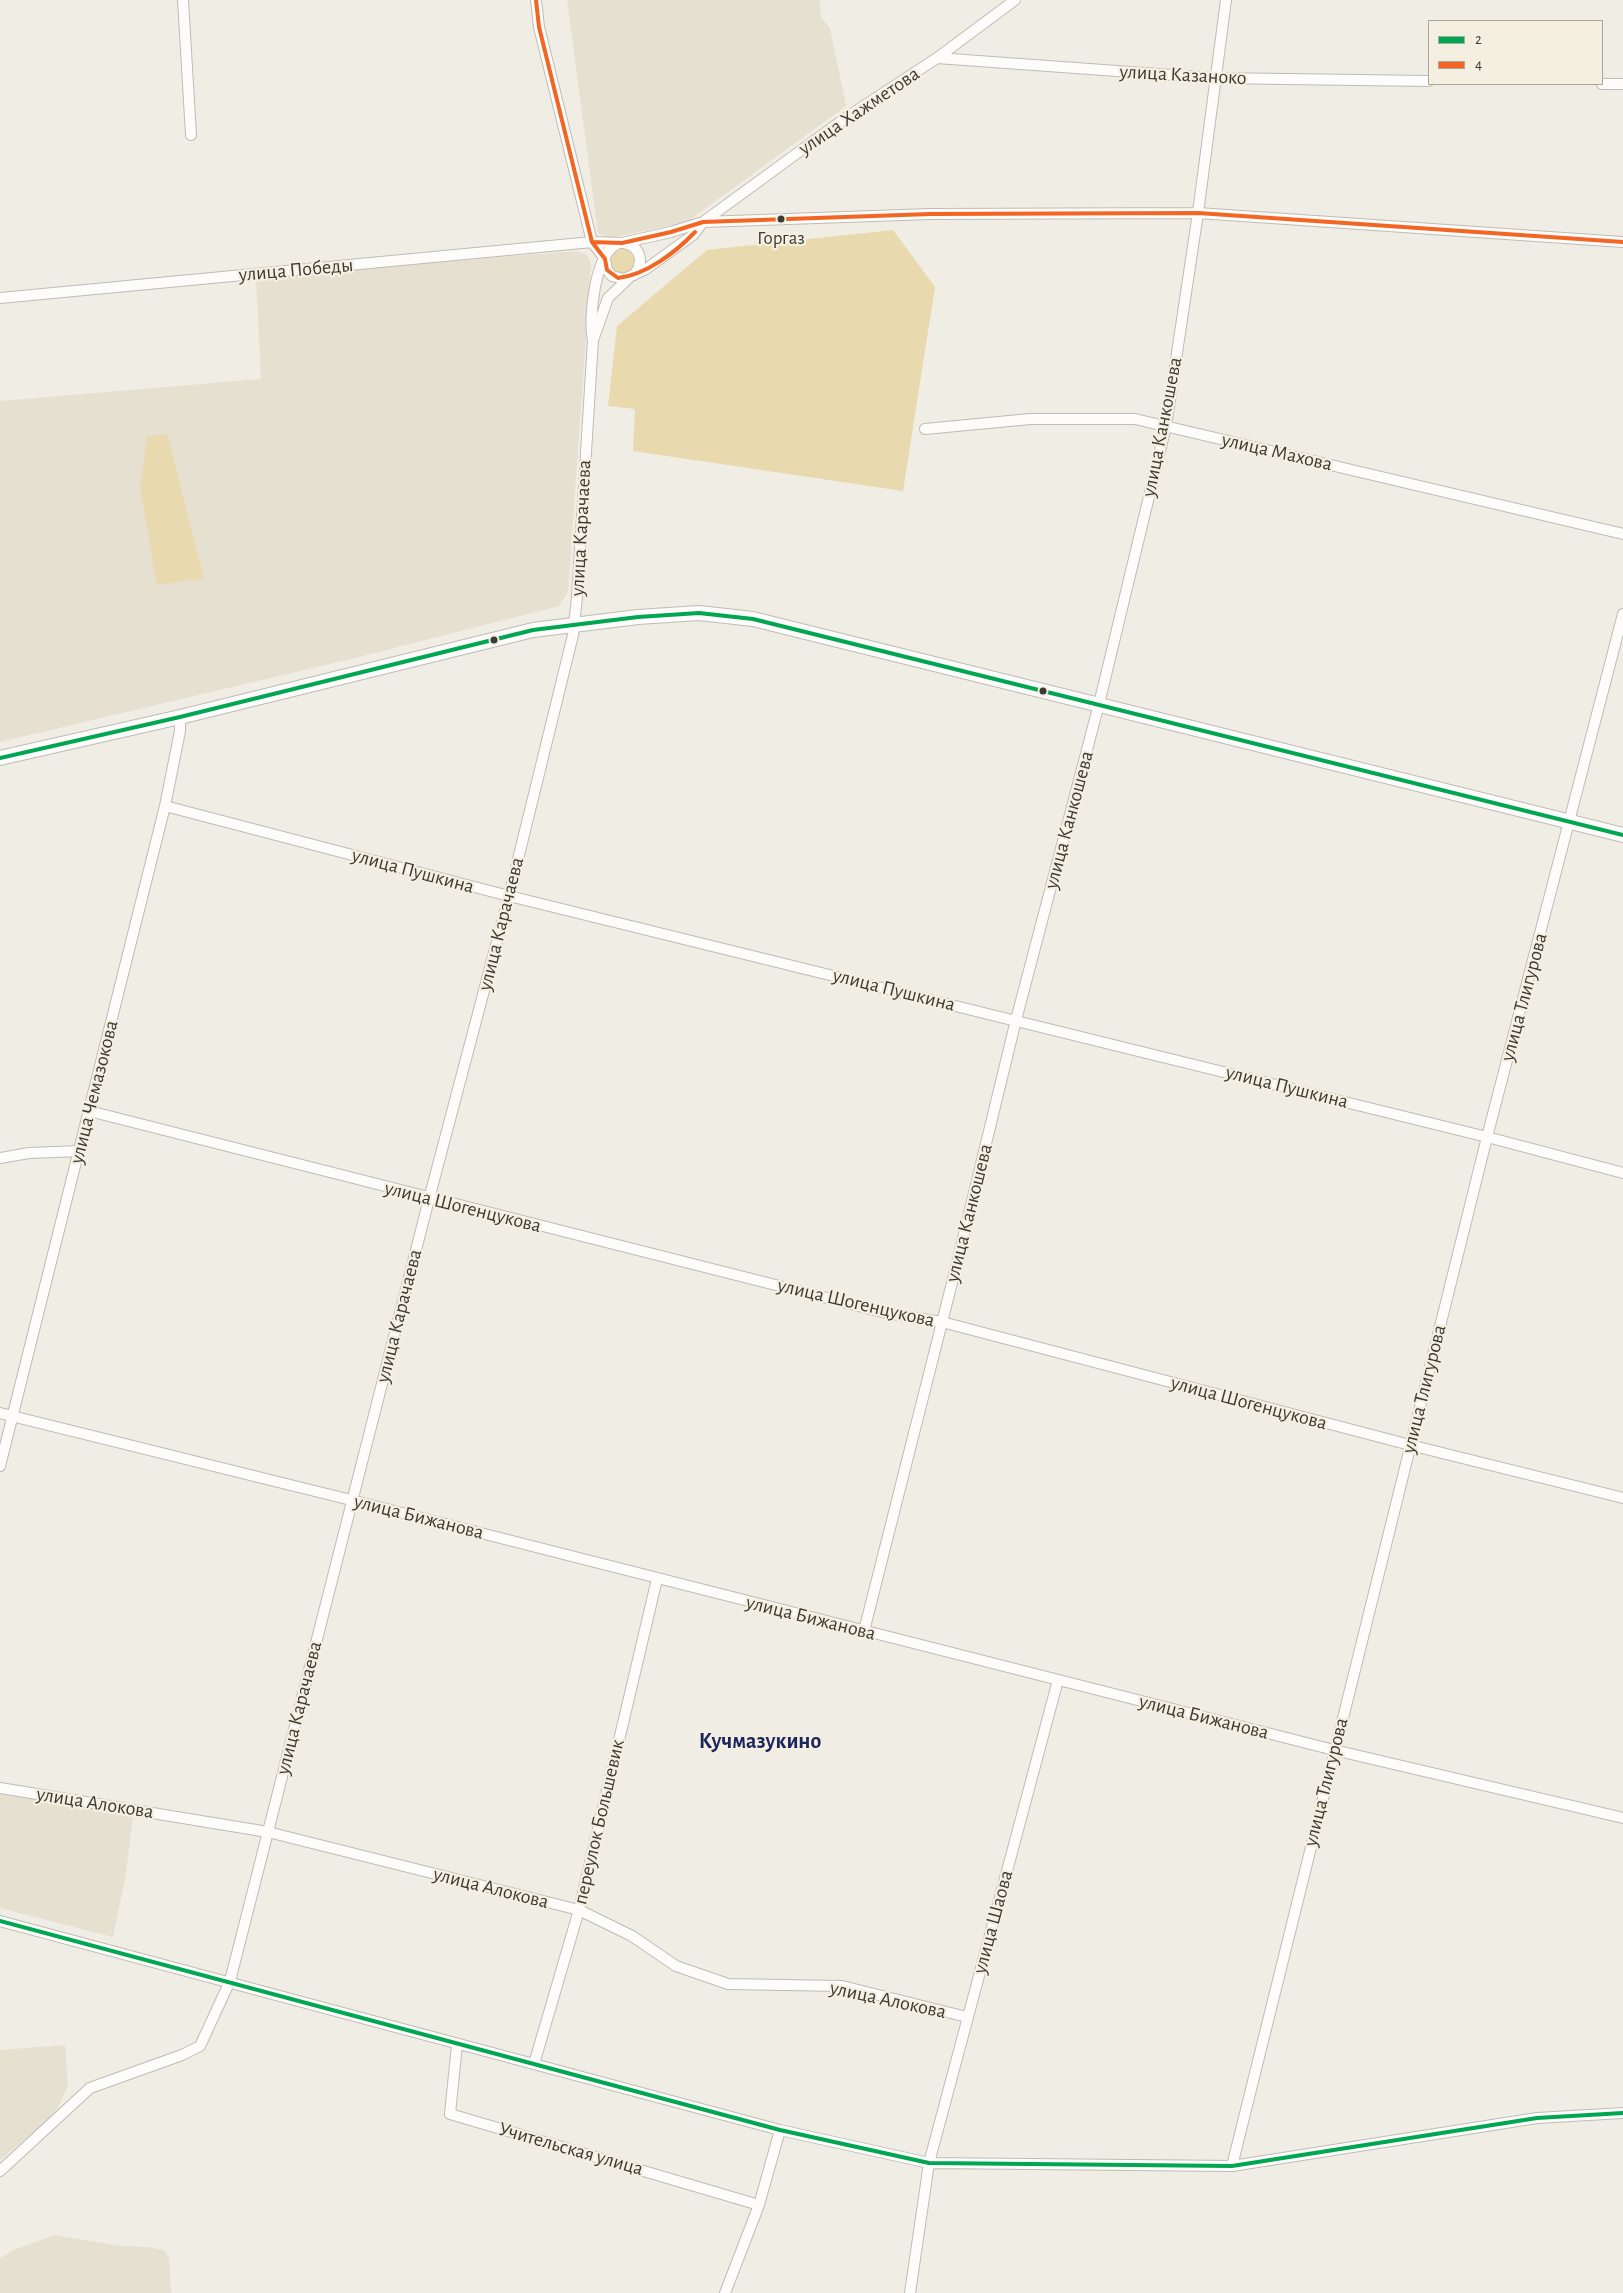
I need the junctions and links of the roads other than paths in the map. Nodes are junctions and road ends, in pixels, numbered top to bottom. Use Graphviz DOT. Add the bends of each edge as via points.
graph roads {
  1 [pos="183,0"];
  2 [pos="536,0"];
  3 [pos="1016,0"];
  4 [pos="1226,0"];
  5 [pos="938,58"];
  6 [pos="1214,78"];
  7 [pos="1428,81"];
  8 [pos="1603,84"];
  9 [pos="1623,84"];
  10 [pos="190,135"];
  11 [pos="1198,213"];
  12 [pos="703,222"];
  13 [pos="592,242"];
  14 [pos="1623,242"];
  15 [pos="619,244"];
  16 [pos="605,260"];
  17 [pos="632,276"];
  18 [pos="0,298"];
  19 [pos="593,340"];
  20 [pos="1166,426"];
  21 [pos="925,429"];
  22 [pos="1623,534"];
  23 [pos="1623,614"];
  24 [pos="575,624"];
  25 [pos="1099,704"];
  26 [pos="180,717"];
  27 [pos="0,758"];
  28 [pos="165,806"];
  29 [pos="1570,822"];
  30 [pos="1623,835"];
  31 [pos="509,896"];
  32 [pos="1016,1020"];
  33 [pos="89,1111"];
  34 [pos="1487,1137"];
  35 [pos="80,1151"];
  36 [pos="0,1158"];
  37 [pos="1623,1173"];
  38 [pos="429,1199"];
  39 [pos="942,1322"];
  40 [pos="0,1413"];
  41 [pos="14,1416"];
  42 [pos="1410,1445"];
  43 [pos="0,1466"];
  44 [pos="1623,1498"];
  45 [pos="352,1500"];
  46 [pos="657,1579"];
  47 [pos="864,1631"];
  48 [pos="1058,1680"];
  49 [pos="1334,1750"];
  50 [pos="0,1788"];
  51 [pos="1623,1818"];
  52 [pos="268,1832"];
  53 [pos="579,1910"];
  54 [pos="0,1921"];
  55 [pos="230,1981"];
  56 [pos="967,2017"];
  57 [pos="456,2045"];
  58 [pos="534,2064"];
  59 [pos="1623,2113"];
  60 [pos="780,2130"];
  61 [pos="929,2164"];
  62 [pos="1232,2166"];
  63 [pos="0,2172"];
  64 [pos="759,2205"];
  65 [pos="725,2293"];
  66 [pos="910,2293"];
  1 -- 10 [label="street"];
  2 -- 13 [label="street" via="539,27"];
  3 -- 5 [label="street, улица Хажметова"];
  4 -- 6 [label="street, улица Канкошева"];
  5 -- 6 [label="street, улица Казаноко"];
  5 -- 12 [label="street, улица Хажметова" via="844,119"];
  6 -- 7 [label="street, улица Казаноко"];
  6 -- 11 [label="street, улица Канкошева"];
  8 -- 9 [label="street"];
  11 -- 12 [label="street" via="930,214"];
  11 -- 14 [label="street"];
  11 -- 20 [label="street, улица Канкошева"];
  12 -- 15 [label="street, улица Победы"];
  12 -- 17 [label="street" via="693,235"];
  13 -- 15 [label="street, улица Победы"];
  13 -- 16 [label="street"];
  13 -- 18 [label="street, улица Победы"];
  15 -- 16 [label="street" via="608,251"];
  15 -- 17 [label="street" via="632,246 639,254 640,265"];
  16 -- 17 [label="street" via="612,276"];
  16 -- 19 [label="street" via="596,279"];
  17 -- 19 [label="street" via="608,298"];
  19 -- 24 [label="street, улица Карачаева"];
  20 -- 21 [label="street, улица Махова" via="1135,419 1030,419"];
  20 -- 22 [label="street, улица Махова"];
  20 -- 25 [label="street, улица Канкошева"];
  23 -- 29 [label="street, улица Тлигурова"];
  24 -- 25 [label="main road" via="699,613 753,619"];
  24 -- 26 [label="main road" via="534,630"];
  24 -- 31 [label="street, улица Карачаева"];
  25 -- 29 [label="main road"];
  25 -- 32 [label="street, улица Канкошева"];
  26 -- 27 [label="main road"];
  26 -- 28 [label="street, улица Чемазокова"];
  28 -- 31 [label="street, улица Пушкина"];
  28 -- 33 [label="street, улица Чемазокова"];
  29 -- 30 [label="main road"];
  29 -- 34 [label="street, улица Тлигурова"];
  31 -- 32 [label="street, улица Пушкина"];
  31 -- 38 [label="street, улица Карачаева"];
  32 -- 34 [label="street, улица Пушкина"];
  32 -- 39 [label="street, улица Канкошева"];
  33 -- 35 [label="street, улица Чемазокова"];
  33 -- 38 [label="street, улица Шогенцукова"];
  34 -- 37 [label="street, улица Пушкина"];
  34 -- 42 [label="street, улица Тлигурова"];
  35 -- 36 [label="street"];
  35 -- 41 [label="street, улица Чемазокова"];
  38 -- 39 [label="street, улица Шогенцукова" via="886,1313"];
  38 -- 45 [label="street, улица Карачаева"];
  39 -- 42 [label="street, улица Шогенцукова"];
  39 -- 47 [label="street, улица Канкошева"];
  40 -- 41 [label="street, улица Бижанова"];
  41 -- 43 [label="street, улица Чемазокова"];
  41 -- 45 [label="street, улица Бижанова"];
  42 -- 44 [label="street, улица Шогенцукова"];
  42 -- 49 [label="street, улица Тлигурова"];
  45 -- 46 [label="street, улица Бижанова"];
  45 -- 52 [label="street, улица Карачаева"];
  46 -- 47 [label="street, улица Бижанова"];
  46 -- 53 [label="street, переулок Большевик"];
  47 -- 48 [label="street, улица Бижанова"];
  48 -- 49 [label="street, улица Бижанова"];
  48 -- 56 [label="street, улица Шаова"];
  49 -- 51 [label="street, улица Бижанова"];
  49 -- 62 [label="street, улица Тлигурова"];
  50 -- 52 [label="street, улица Алокова"];
  52 -- 53 [label="street, улица Алокова"];
  52 -- 55 [label="street, улица Карачаева"];
  53 -- 56 [label="street, улица Алокова" via="632,1936 676,1966 728,1984 842,1986"];
  53 -- 58 [label="street, переулок Большевик"];
  54 -- 55 [label="street"];
  55 -- 57 [label="street"];
  55 -- 63 [label="street, улица Карачаева" via="200,2046 90,2088"];
  56 -- 61 [label="street, улица Шаова"];
  57 -- 58 [label="street"];
  57 -- 64 [label="street, Учительская улица" via="450,2114"];
  58 -- 60 [label="street"];
  59 -- 62 [label="street" via="1537,2118"];
  60 -- 61 [label="street"];
  60 -- 64 [label="street"];
  61 -- 62 [label="street"];
  61 -- 66 [label="street, улица Шаова"];
  64 -- 65 [label="street"];
}
